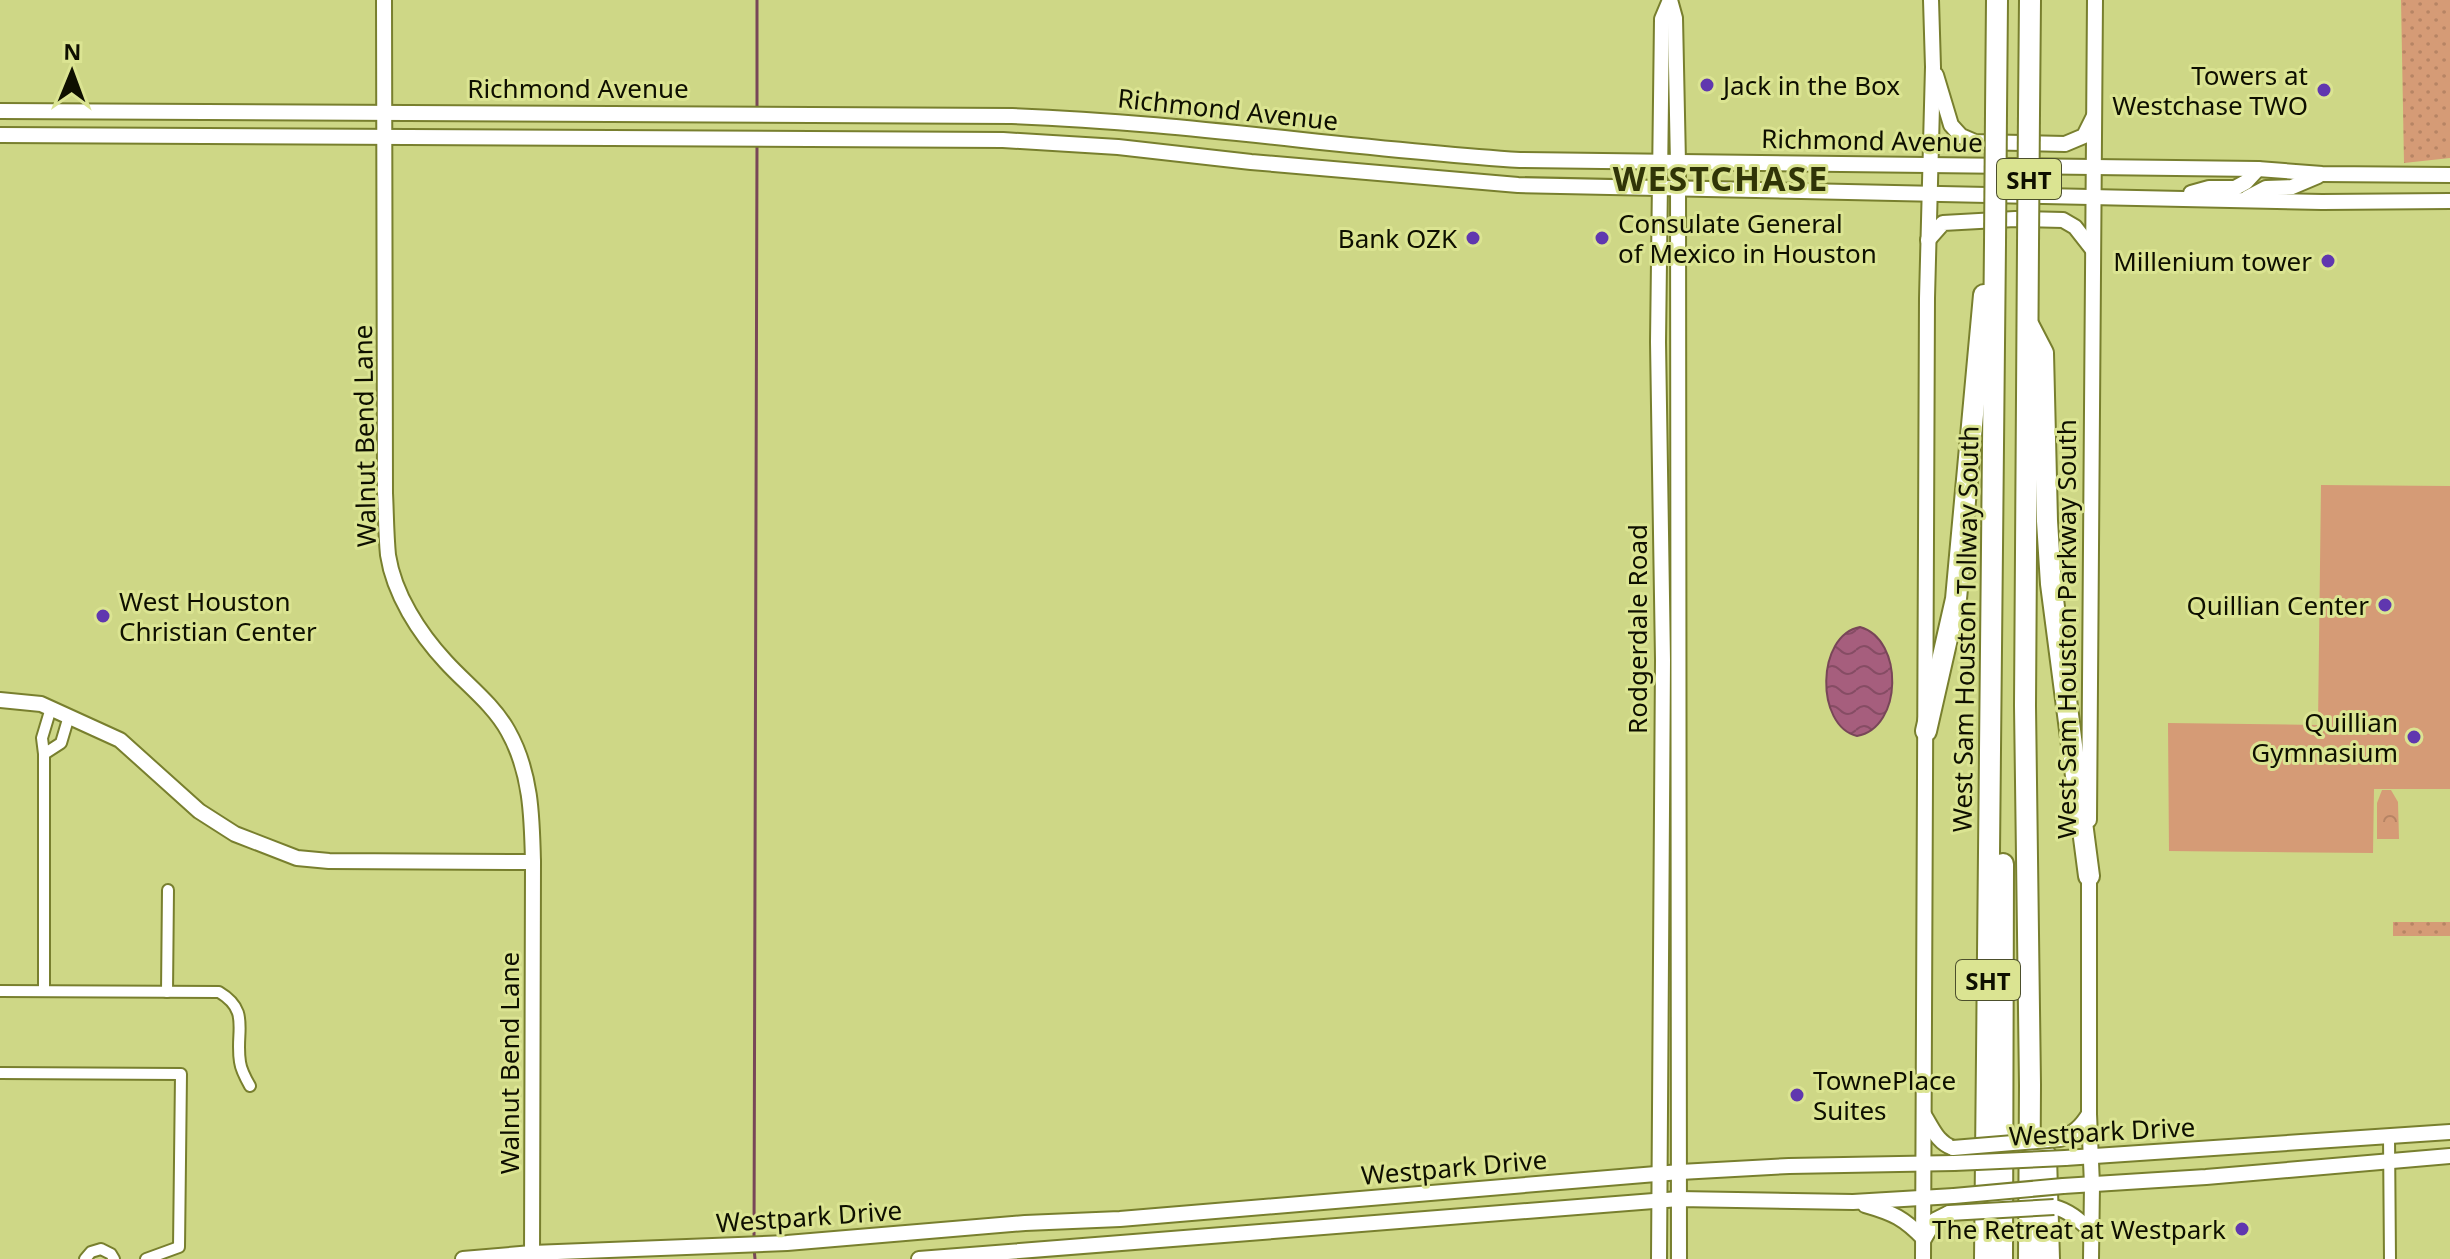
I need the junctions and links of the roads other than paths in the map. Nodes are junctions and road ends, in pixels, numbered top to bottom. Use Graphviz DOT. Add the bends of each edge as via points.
graph roads {
  1 [pos="384,0"];
  2 [pos="1670,0"];
  3 [pos="1931,0"];
  4 [pos="1997,0"];
  5 [pos="2030,0"];
  6 [pos="2095,0"];
  7 [pos="1933,67"];
  8 [pos="6,111"];
  9 [pos="197,111"];
  10 [pos="384,112"];
  11 [pos="545,112"];
  12 [pos="867,114"];
  13 [pos="2095,115"];
  14 [pos="1012,116"];
  15 [pos="1194,129"];
  16 [pos="6,135"];
  17 [pos="197,137"];
  18 [pos="384,137"];
  19 [pos="545,138"];
  20 [pos="867,140"];
  21 [pos="1003,140"];
  22 [pos="1358,147"];
  23 [pos="1191,156"];
  24 [pos="1520,160"];
  25 [pos="1660,162"];
  26 [pos="1678,163"];
  27 [pos="1930,164"];
  28 [pos="2096,167"];
  29 [pos="2258,169"];
  30 [pos="1355,171"];
  31 [pos="2322,174"];
  32 [pos="2450,175"];
  33 [pos="1518,185"];
  34 [pos="1660,188"];
  35 [pos="1678,188"];
  36 [pos="1929,194"];
  37 [pos="2095,196"];
  38 [pos="2178,197"];
  39 [pos="2244,199"];
  40 [pos="2450,201"];
  41 [pos="1928,240"];
  42 [pos="1992,243"];
  43 [pos="2093,250"];
  44 [pos="2028,325"];
  45 [pos="1658,342"];
  46 [pos="1678,348"];
  47 [pos="1661,525"];
  48 [pos="1679,525"];
  49 [pos="1679,659"];
  50 [pos="1663,660"];
  51 [pos="0,700"];
  52 [pos="1991,702"];
  53 [pos="51,708"];
  54 [pos="69,716"];
  55 [pos="1926,731"];
  56 [pos="44,754"];
  57 [pos="1661,823"];
  58 [pos="1678,824"];
  59 [pos="533,862"];
  60 [pos="2089,876"];
  61 [pos="168,890"];
  62 [pos="1660,973"];
  63 [pos="1678,973"];
  64 [pos="0,991"];
  65 [pos="44,991"];
  66 [pos="167,992"];
  67 [pos="0,1073"];
  68 [pos="250,1086"];
  69 [pos="1924,1114"];
  70 [pos="2089,1114"];
  71 [pos="2030,1130"];
  72 [pos="2450,1132"];
  73 [pos="2389,1137"];
  74 [pos="1953,1155"];
  75 [pos="2091,1156"];
  76 [pos="2450,1156"];
  77 [pos="2389,1161"];
  78 [pos="1923,1164"];
  79 [pos="1680,1172"];
  80 [pos="1660,1174"];
  81 [pos="2092,1185"];
  82 [pos="1923,1198"];
  83 [pos="1679,1199"];
  84 [pos="1659,1201"];
  85 [pos="1853,1202"];
  86 [pos="2092,1232"];
  87 [pos="1924,1239"];
  88 [pos="532,1256"];
  89 [pos="85,1259"];
  90 [pos="114,1259"];
  91 [pos="146,1259"];
  92 [pos="463,1259"];
  93 [pos="919,1259"];
  94 [pos="1659,1259"];
  95 [pos="1679,1259"];
  96 [pos="1923,1259"];
  97 [pos="1985,1259"];
  98 [pos="2002,1259"];
  99 [pos="2029,1259"];
  100 [pos="2049,1259"];
  101 [pos="2091,1259"];
  102 [pos="2390,1259"];
  1 -- 10 [label="main road, Walnut Bend Lane"];
  2 -- 25 [label="main road, Rodgerdale Road" via="1662,19"];
  2 -- 26 [label="main road, Rodgerdale Road" via="1675,18"];
  3 -- 7 [label="main road"];
  4 -- 42 [label="highway, SHT, bridge"];
  5 -- 44 [label="highway, SHT, bridge"];
  6 -- 13 [label="main road, West Sam Houston Parkway South"];
  7 -- 13 [label="main road" via="1951,125 1975,142 2065,144 2084,136"];
  7 -- 27 [label="main road"];
  8 -- 9 [label="main road, Richmond Avenue"];
  8 -- 16 [label="main road"];
  9 -- 10 [label="main road, Richmond Avenue"];
  9 -- 17 [label="main road"];
  10 -- 11 [label="main road, Richmond Avenue"];
  10 -- 18 [label="main road, Walnut Bend Lane"];
  11 -- 12 [label="main road, Richmond Avenue"];
  11 -- 19 [label="main road"];
  12 -- 14 [label="main road, Richmond Avenue"];
  12 -- 20 [label="main road"];
  13 -- 28 [label="main road, West Sam Houston Parkway South"];
  14 -- 15 [label="main road, Richmond Avenue"];
  14 -- 21 [label="main road"];
  15 -- 22 [label="main road, Richmond Avenue"];
  15 -- 23 [label="main road"];
  16 -- 17 [label="main road, Richmond Avenue"];
  17 -- 18 [label="main road, Richmond Avenue"];
  18 -- 19 [label="main road, Richmond Avenue"];
  18 -- 59 [label="main road, Walnut Bend Lane" via="388,555 413,620 507,730 531,798"];
  19 -- 20 [label="main road, Richmond Avenue"];
  20 -- 21 [label="main road, Richmond Avenue"];
  21 -- 23 [label="main road, Richmond Avenue"];
  22 -- 24 [label="main road, Richmond Avenue"];
  22 -- 30 [label="main road"];
  23 -- 30 [label="main road, Richmond Avenue"];
  24 -- 25 [label="main road, Richmond Avenue"];
  24 -- 33 [label="main road"];
  25 -- 26 [label="main road, Richmond Avenue"];
  25 -- 34 [label="main road, Rodgerdale Road"];
  26 -- 27 [label="main road, Richmond Avenue"];
  26 -- 35 [label="main road, Rodgerdale Road"];
  27 -- 28 [label="main road, Richmond Avenue"];
  27 -- 36 [label="main road"];
  28 -- 29 [label="main road, Richmond Avenue"];
  28 -- 37 [label="main road, West Sam Houston Parkway South"];
  29 -- 31 [label="main road, Richmond Avenue"];
  29 -- 38 [label="main road" via="2235,188 2209,188"];
  30 -- 33 [label="main road, Richmond Avenue"];
  31 -- 32 [label="main road, Richmond Avenue"];
  31 -- 39 [label="main road"];
  33 -- 34 [label="main road, Richmond Avenue"];
  34 -- 35 [label="main road, Richmond Avenue"];
  34 -- 45 [label="main road, Rodgerdale Road"];
  35 -- 36 [label="main road, Richmond Avenue"];
  35 -- 46 [label="main road, Rodgerdale Road"];
  36 -- 37 [label="main road, Richmond Avenue"];
  36 -- 41 [label="main road"];
  37 -- 38 [label="main road, Richmond Avenue"];
  37 -- 43 [label="main road, West Sam Houston Parkway South"];
  38 -- 39 [label="main road, Richmond Avenue"];
  39 -- 40 [label="main road, Richmond Avenue"];
  41 -- 43 [label="main road" via="1943,223 2063,220"];
  41 -- 55 [label="main road"];
  42 -- 52 [label="highway, West Sam Houston Tollway South / SHT"];
  42 -- 55 [label="highway" via="1956,599"];
  43 -- 60 [label="main road, West Sam Houston Parkway South"];
  44 -- 60 [label="highway" via="2043,353 2051,584"];
  44 -- 71 [label="highway, SHT"];
  45 -- 46 [label="main road"];
  45 -- 47 [label="main road, Rodgerdale Road"];
  46 -- 48 [label="main road, Rodgerdale Road"];
  47 -- 48 [label="main road"];
  47 -- 50 [label="main road, Rodgerdale Road"];
  48 -- 49 [label="main road, Rodgerdale Road"];
  49 -- 50 [label="main road"];
  49 -- 58 [label="main road, Rodgerdale Road"];
  50 -- 57 [label="main road, Rodgerdale Road"];
  51 -- 53 [label="main road"];
  52 -- 97 [label="highway, West Sam Houston Tollway South / SHT"];
  52 -- 98 [label="highway" via="2003,742"];
  53 -- 54 [label="main road"];
  53 -- 56 [label="street" via="42,738"];
  54 -- 56 [label="street" via="61,743"];
  54 -- 59 [label="main road" via="120,740 199,811 235,834 297,858"];
  55 -- 69 [label="main road"];
  56 -- 65 [label="street"];
  57 -- 58 [label="main road"];
  57 -- 62 [label="main road, Rodgerdale Road"];
  58 -- 63 [label="main road, Rodgerdale Road"];
  59 -- 88 [label="main road, Walnut Bend Lane"];
  60 -- 70 [label="main road, West Sam Houston Parkway South"];
  61 -- 66 [label="street"];
  62 -- 63 [label="main road"];
  62 -- 80 [label="main road, Rodgerdale Road"];
  63 -- 79 [label="main road, Rodgerdale Road"];
  64 -- 65 [label="street"];
  65 -- 66 [label="street"];
  66 -- 68 [label="street" via="219,992 233,1001 239,1014 240,1065"];
  67 -- 91 [label="street" via="181,1074 179,1247"];
  69 -- 74 [label="main road"];
  69 -- 78 [label="main road"];
  70 -- 74 [label="main road, bridge" via="2073,1134 2060,1139"];
  70 -- 75 [label="main road, West Sam Houston Parkway South"];
  71 -- 99 [label="highway, SHT"];
  71 -- 100 [label="highway" via="2046,1156"];
  72 -- 73 [label="main road, Westpark Drive"];
  73 -- 75 [label="main road, Westpark Drive"];
  73 -- 77 [label="street"];
  74 -- 75 [label="main road, Westpark Drive, bridge"];
  74 -- 78 [label="main road, Westpark Drive"];
  75 -- 81 [label="main road, West Sam Houston Parkway South"];
  76 -- 77 [label="main road, Westpark Drive"];
  77 -- 81 [label="main road, Westpark Drive"];
  77 -- 102 [label="street"];
  78 -- 79 [label="main road, Westpark Drive"];
  78 -- 82 [label="main road"];
  79 -- 80 [label="main road, Westpark Drive"];
  79 -- 83 [label="main road, Rodgerdale Road"];
  80 -- 84 [label="main road, Rodgerdale Road"];
  80 -- 88 [label="main road, Westpark Drive" via="1120,1219"];
  81 -- 82 [label="main road, Westpark Drive, bridge"];
  81 -- 86 [label="main road, West Sam Houston Parkway South"];
  82 -- 85 [label="main road, Westpark Drive"];
  82 -- 87 [label="main road"];
  83 -- 84 [label="main road, Westpark Drive"];
  83 -- 85 [label="main road, Westpark Drive"];
  83 -- 95 [label="main road, Rodgerdale Road"];
  84 -- 93 [label="main road, Westpark Drive"];
  84 -- 94 [label="main road, Rodgerdale Road"];
  85 -- 87 [label="main road" via="1898,1216"];
  86 -- 87 [label="main road, bridge" via="2077,1217 2054,1207 1949,1213 1935,1220"];
  86 -- 101 [label="main road, West Sam Houston Parkway South"];
  87 -- 96 [label="main road"];
  88 -- 92 [label="main road, Westpark Drive"];
  89 -- 90 [label="street" via="101,1249"];
}
